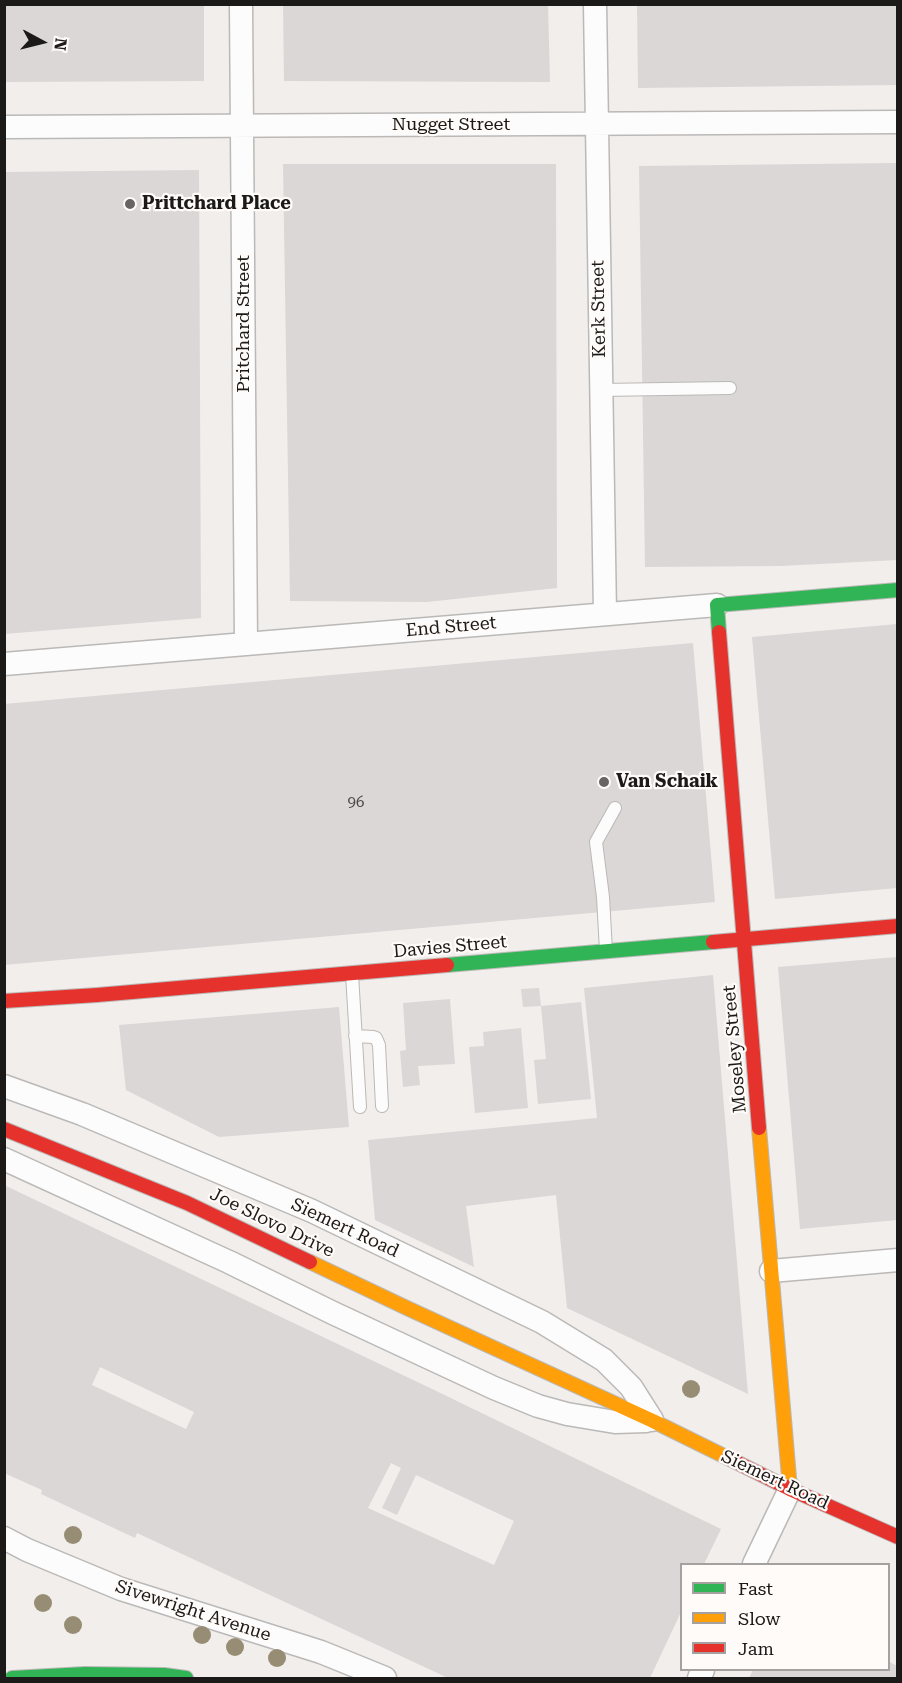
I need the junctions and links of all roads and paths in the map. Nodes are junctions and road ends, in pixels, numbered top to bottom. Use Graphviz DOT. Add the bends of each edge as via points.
graph roads {
  1 [pos="241,4"];
  2 [pos="595,4"];
  3 [pos="897,122"];
  4 [pos="596,124"];
  5 [pos="242,126"];
  6 [pos="4,127"];
  7 [pos="730,388"];
  8 [pos="601,390"];
  9 [pos="897,590"];
  10 [pos="717,605"];
  11 [pos="604,614"];
  12 [pos="246,644"];
  13 [pos="4,664"];
  14 [pos="615,808"];
  15 [pos="897,926"];
  16 [pos="744,939"];
  17 [pos="606,951"];
  18 [pos="352,973"];
  19 [pos="4,1001"];
  20 [pos="355,1036"];
  21 [pos="4,1086"];
  22 [pos="382,1106"];
  23 [pos="360,1107"];
  24 [pos="4,1129"];
  25 [pos="4,1159"];
  26 [pos="897,1260"];
  27 [pos="771,1270"];
  28 [pos="520,1359"];
  29 [pos="653,1421"];
  30 [pos="790,1490"];
  31 [pos="897,1537"];
  32 [pos="4,1538"];
  33 [pos="754,1563"];
  34 [pos="12,1678"];
  35 [pos="186,1678"];
  36 [pos="385,1678"];
  1 -- 5 [label="street, Pritchard Street"];
  2 -- 4 [label="street, Kerk Street"];
  3 -- 4 [label="street, Nugget Street"];
  4 -- 5 [label="street, Nugget Street"];
  4 -- 8 [label="street, Kerk Street"];
  5 -- 6 [label="street, Nugget Street"];
  5 -- 12 [label="street, Pritchard Street"];
  7 -- 8 [label="lane"];
  8 -- 11 [label="street, Kerk Street"];
  9 -- 10 [label="street, End Street"];
  10 -- 11 [label="street, End Street"];
  10 -- 16 [label="street, Moseley Street"];
  11 -- 12 [label="street, End Street"];
  12 -- 13 [label="street, End Street"];
  14 -- 17 [label="lane" via="596,842"];
  15 -- 16 [label="street, Davies Street"];
  16 -- 17 [label="street, Davies Street"];
  16 -- 27 [label="street, Moseley Street"];
  17 -- 18 [label="street, Davies Street"];
  18 -- 19 [label="street, Davies Street"];
  18 -- 20 [label="lane"];
  20 -- 22 [label="lane" via="376,1038 379,1045"];
  20 -- 23 [label="lane"];
  21 -- 29 [label="street, Siemert Road" via="82,1114 312,1211 542,1322 604,1360 631,1387"];
  24 -- 28 [label="street, Joe Slovo Drive" via="188,1203"];
  25 -- 29 [label="street, Siemert Road" via="505,1393 567,1414 615,1422"];
  26 -- 27 [label="street"];
  27 -- 30 [label="street, Moseley Street"];
  28 -- 29 [label="street, Siemert Road"];
  29 -- 30 [label="street, Siemert Road"];
  30 -- 31 [label="street, Siemert Road"];
  30 -- 33 [label="street"];
  32 -- 36 [label="street, Sivewright Avenue" via="121,1589 321,1652"];
  34 -- 35 [label="street" via="85,1674"];
}
